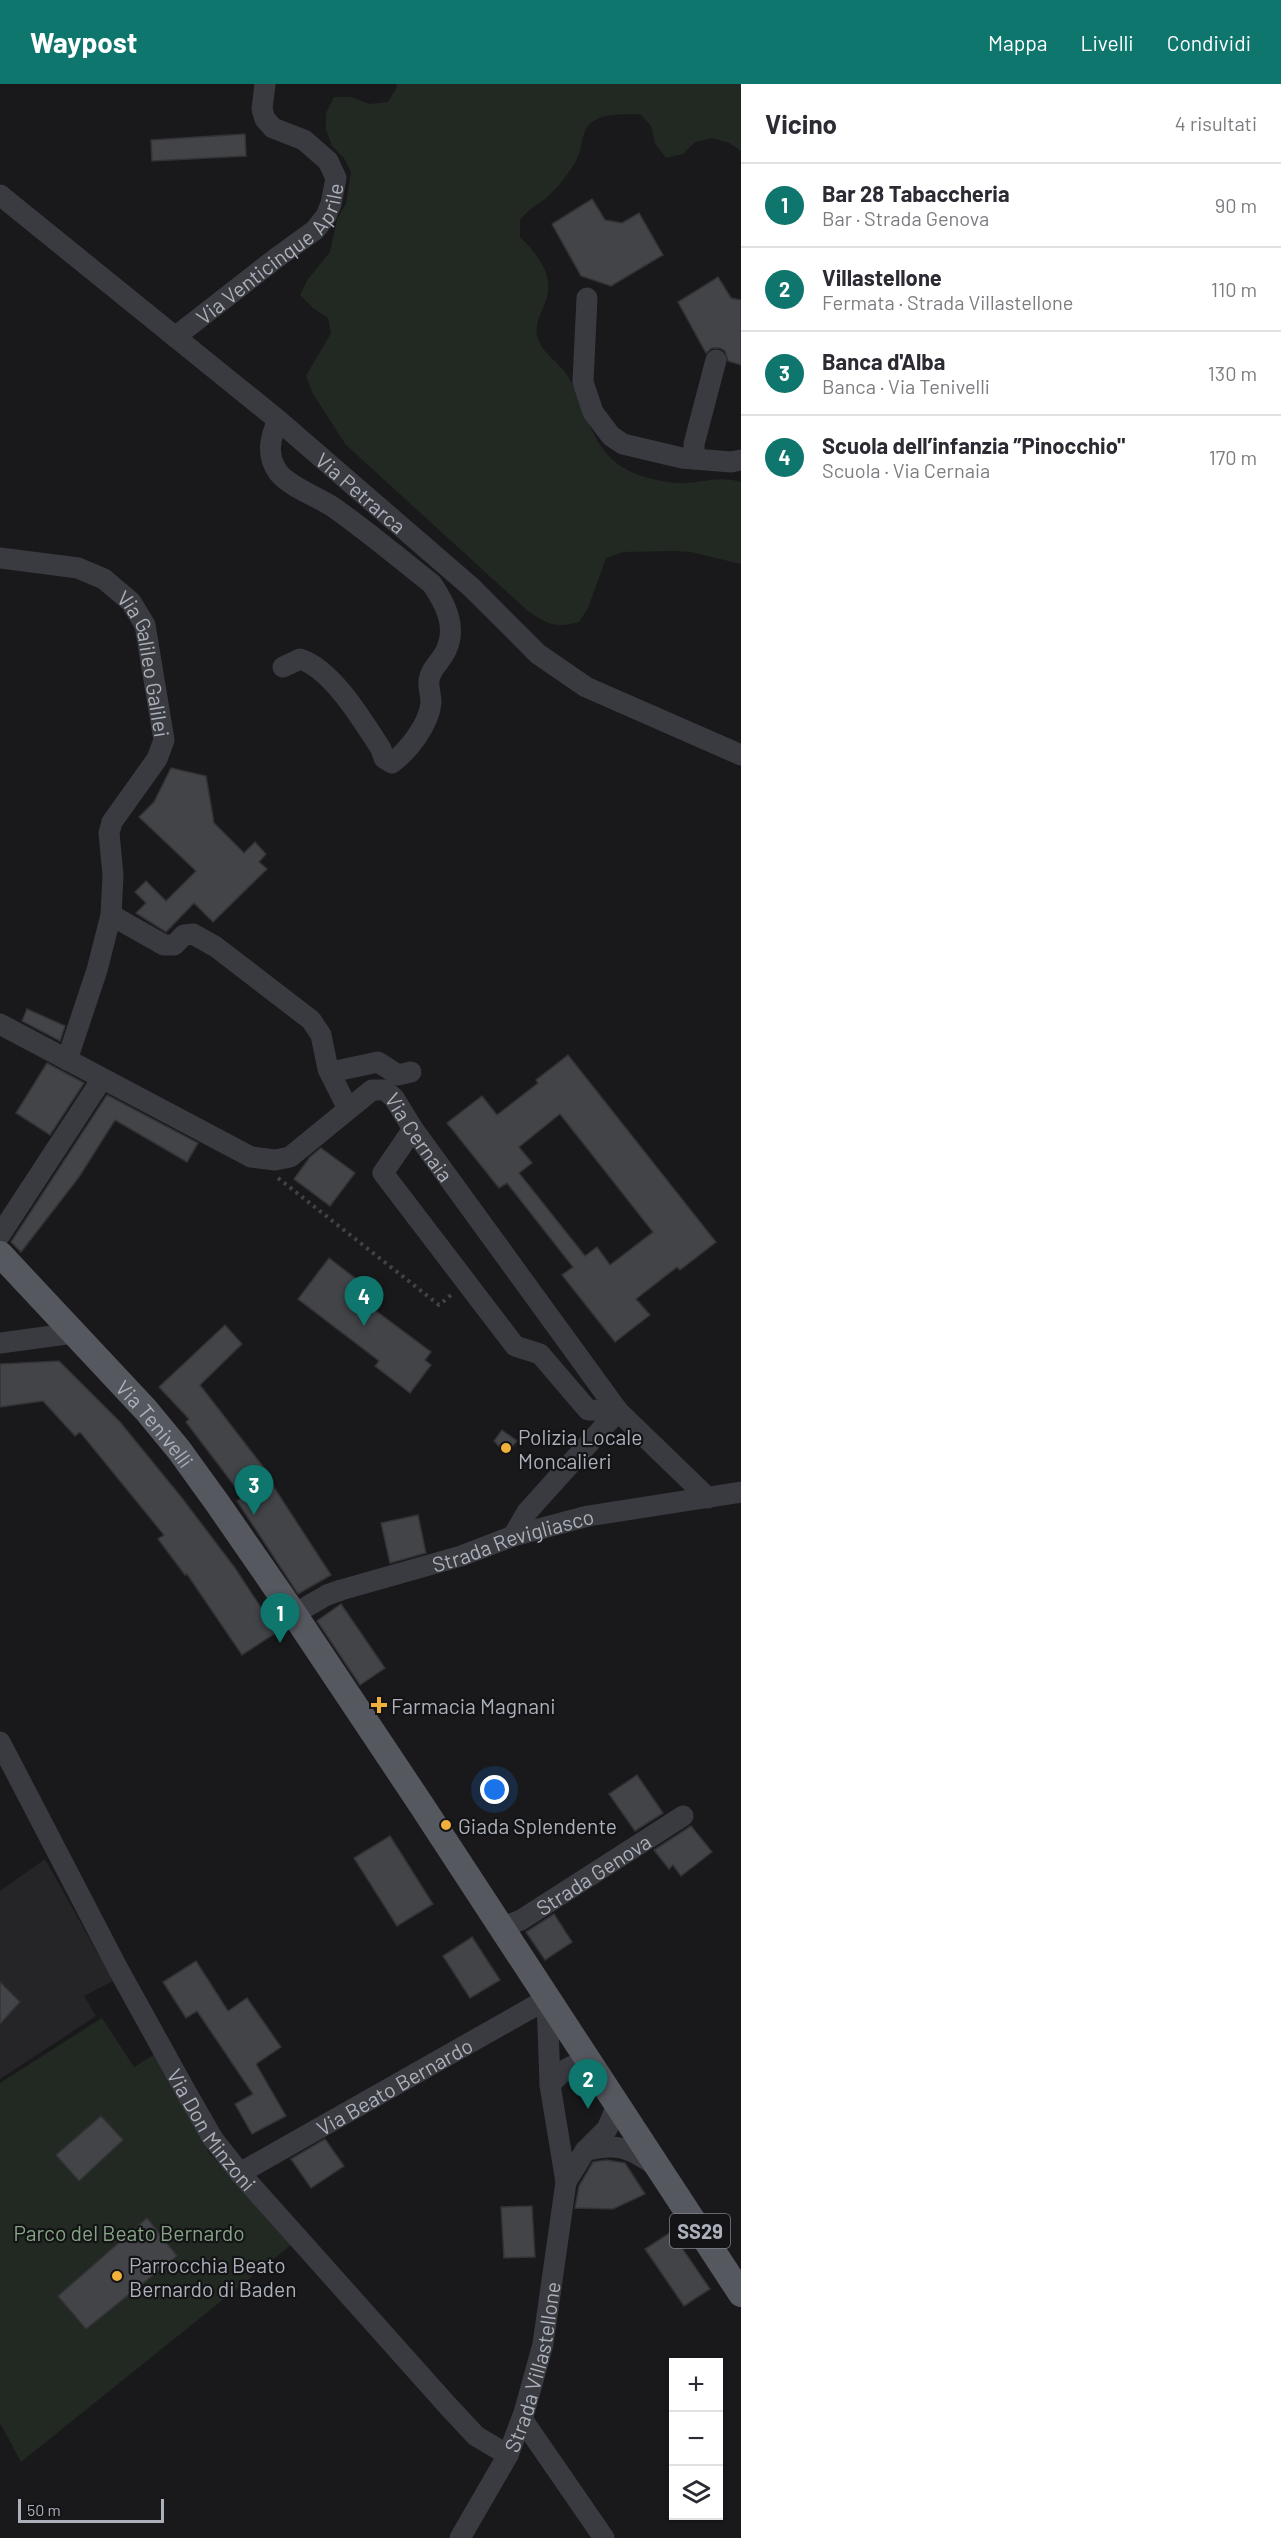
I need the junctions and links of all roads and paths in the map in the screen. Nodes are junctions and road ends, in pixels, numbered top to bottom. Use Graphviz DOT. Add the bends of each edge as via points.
graph roads {
  1 [pos="265,84"];
  2 [pos="0,195"];
  3 [pos="586,298"];
  4 [pos="175,337"];
  5 [pos="716,360"];
  6 [pos="278,420"];
  7 [pos="694,459"];
  8 [pos="741,460"];
  9 [pos="0,558"];
  10 [pos="283,668"];
  11 [pos="741,755"];
  12 [pos="112,915"];
  13 [pos="0,1024"];
  14 [pos="68,1060"];
  15 [pos="331,1072"];
  16 [pos="411,1072"];
  17 [pos="102,1078"];
  18 [pos="348,1109"];
  19 [pos="413,1129"];
  20 [pos="275,1160"];
  21 [pos="0,1235"];
  22 [pos="0,1254"];
  23 [pos="466,1282"];
  24 [pos="74,1333"];
  25 [pos="0,1343"];
  26 [pos="618,1411"];
  27 [pos="741,1492"];
  28 [pos="708,1498"];
  29 [pos="513,1536"];
  30 [pos="292,1611"];
  31 [pos="0,1742"];
  32 [pos="683,1816"];
  33 [pos="500,1928"];
  34 [pos="547,1999"];
  35 [pos="591,2064"];
  36 [pos="550,2085"];
  37 [pos="617,2105"];
  38 [pos="585,2151"];
  39 [pos="659,2168"];
  40 [pos="240,2173"];
  41 [pos="566,2182"];
  42 [pos="741,2294"];
  43 [pos="522,2419"];
  44 [pos="508,2455"];
  45 [pos="460,2538"];
  46 [pos="604,2538"];
  1 -- 4 [label="street, Via Venticinque Aprile" via="265,119 273,128 304,140 328,161 336,178 331,204 315,231"];
  2 -- 4 [label="street, Via Petrarca"];
  3 -- 7 [label="street" via="583,382 593,412 623,444"];
  4 -- 6 [label="street, Via Petrarca"];
  5 -- 7 [label="street" via="694,444"];
  6 -- 10 [label="street" via="271,435 270,456 279,474 334,508 432,584 449,619 447,648 428,682 431,702 427,721 392,763 384,758 347,698 309,662 300,659"];
  6 -- 11 [label="street, Via Petrarca" via="471,587 538,654 586,687"];
  7 -- 8 [label="street"];
  9 -- 12 [label="street, Via Galileo Galilei" via="78,568 104,579 131,602 145,625 164,740 157,759 112,822"];
  12 -- 14 [label="street, Via Galileo Galilei"];
  12 -- 15 [label="street" via="164,945 174,945 184,935 193,934 216,947 311,1020 321,1035"];
  13 -- 14 [label="street"];
  14 -- 17 [label="street"];
  15 -- 16 [label="street" via="378,1062 398,1075"];
  15 -- 18 [label="street"];
  17 -- 20 [label="street" via="251,1157"];
  17 -- 21 [label="street"];
  18 -- 19 [label="street, Via Cernaia" via="372,1090 384,1089"];
  18 -- 20 [label="street, Via Cernaia" via="290,1156"];
  19 -- 23 [label="street" via="382,1173"];
  19 -- 26 [label="street, Via Cernaia"];
  20 -- 23 [label="path" via="278,1179 439,1305"];
  22 -- 24 [label="main road, Via Tenivelli"];
  23 -- 26 [label="street" via="514,1346 540,1353 588,1410"];
  24 -- 25 [label="street"];
  24 -- 30 [label="main road, Via Tenivelli" via="179,1450"];
  26 -- 28 [label="street, Via Cernaia"];
  26 -- 29 [label="street" via="527,1512"];
  27 -- 28 [label="street, Strada Revigliasco"];
  28 -- 29 [label="street, Strada Revigliasco" via="588,1516"];
  29 -- 30 [label="street, Strada Revigliasco" via="461,1556 334,1592"];
  30 -- 33 [label="main road, SS29"];
  31 -- 40 [label="street, Via Don Minzoni" via="179,2080 213,2139"];
  32 -- 33 [label="street, Strada Genova" via="521,1920"];
  33 -- 34 [label="main road, SS29"];
  34 -- 35 [label="main road, SS29"];
  34 -- 36 [label="street, Strada Villastellone"];
  34 -- 40 [label="street, Via Beato Bernardo"];
  35 -- 36 [label="street" via="565,2068"];
  35 -- 37 [label="main road, SS29"];
  36 -- 41 [label="street, Strada Villastellone"];
  37 -- 38 [label="street, Strada Villastellone" via="607,2129"];
  37 -- 39 [label="main road, SS29"];
  38 -- 39 [label="street" via="621,2146"];
  38 -- 41 [label="street, Strada Villastellone"];
  39 -- 42 [label="main road, SS29"];
  40 -- 44 [label="street, Via Don Minzoni" via="476,2436"];
  41 -- 43 [label="street, Strada Villastellone" via="543,2344"];
  43 -- 44 [label="street, Strada Villastellone"];
  43 -- 46 [label="street"];
  44 -- 45 [label="street, Strada Villastellone"];
}
